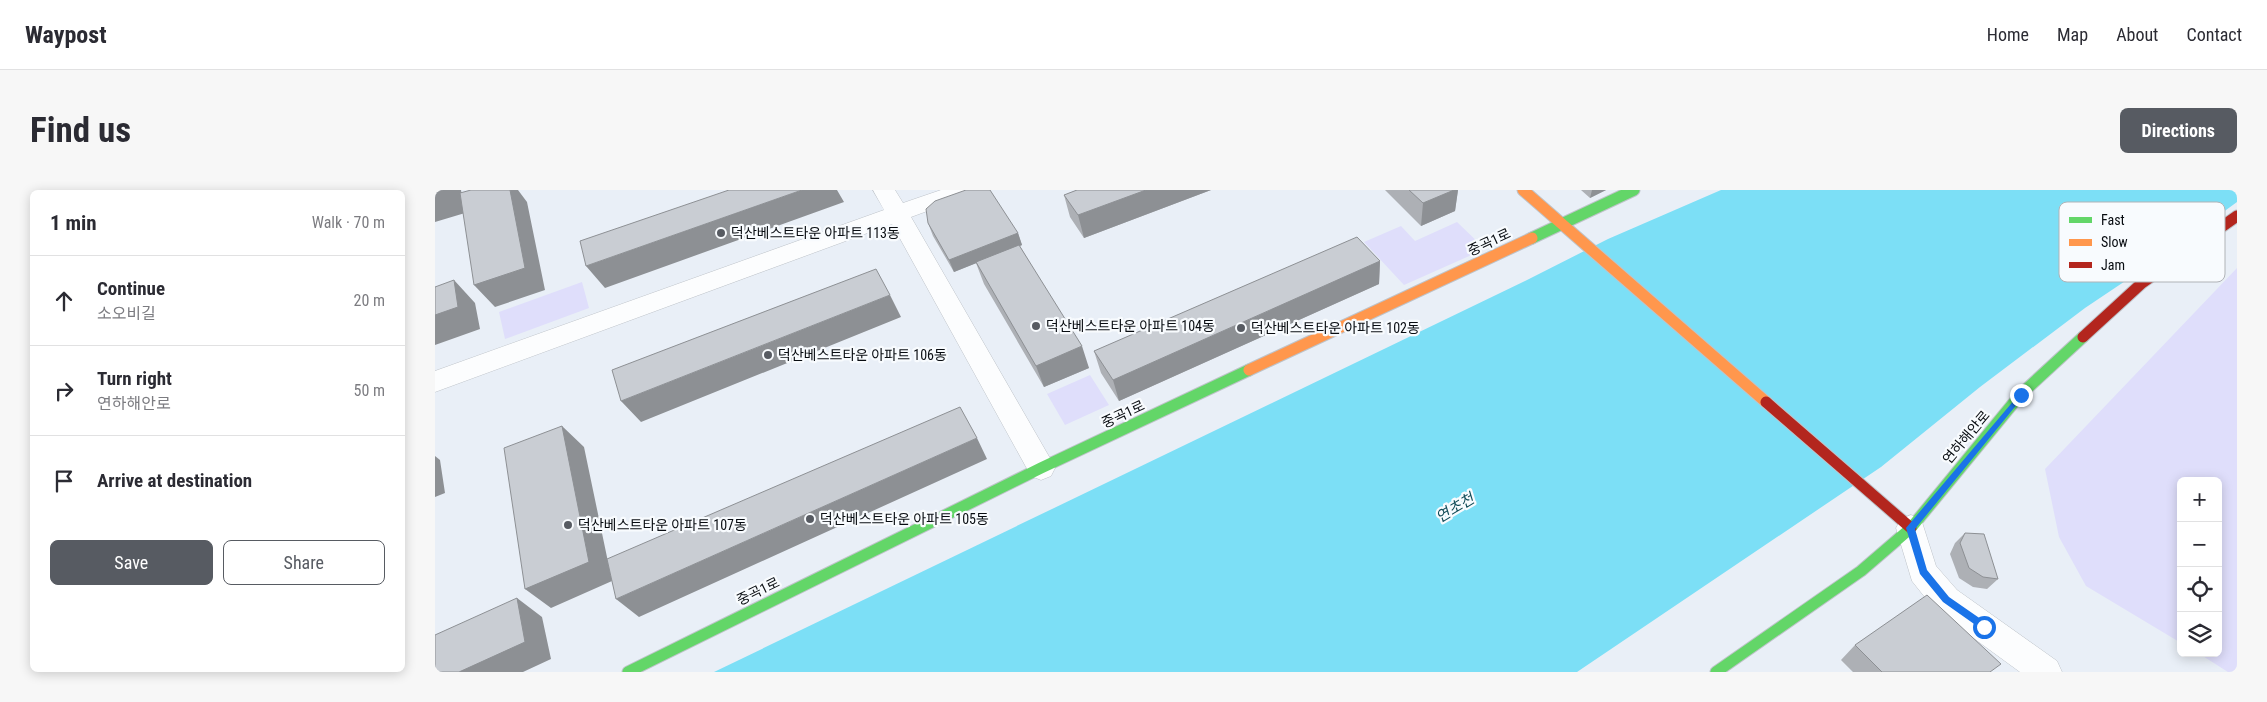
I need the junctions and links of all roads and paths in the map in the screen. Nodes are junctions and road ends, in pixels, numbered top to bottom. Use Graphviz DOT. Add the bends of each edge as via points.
graph roads {
  1 [pos="884,190"];
  2 [pos="963,190"];
  3 [pos="1523,190"];
  4 [pos="1634,190"];
  5 [pos="898,213"];
  6 [pos="2237,216"];
  7 [pos="1562,224"];
  8 [pos="2225,225"];
  9 [pos="2145,282"];
  10 [pos="435,382"];
  11 [pos="1041,468"];
  12 [pos="1911,528"];
  13 [pos="628,672"];
  14 [pos="1716,672"];
  15 [pos="2046,672"];
  1 -- 5 [label="street"];
  2 -- 5 [label="street"];
  3 -- 7 [label="street"];
  4 -- 7 [label="street, 중곡1로"];
  5 -- 10 [label="street"];
  5 -- 11 [label="street"];
  6 -- 8 [label="street, 연하해안로"];
  7 -- 11 [label="street, 중곡1로"];
  7 -- 12 [label="street"];
  9 -- 12 [label="street, 연하해안로" via="2021,395"];
  11 -- 13 [label="street, 중곡1로"];
  12 -- 14 [label="street, 연하해안로" via="1861,571"];
  12 -- 15 [label="street" via="1923,572 1946,600"];
}
